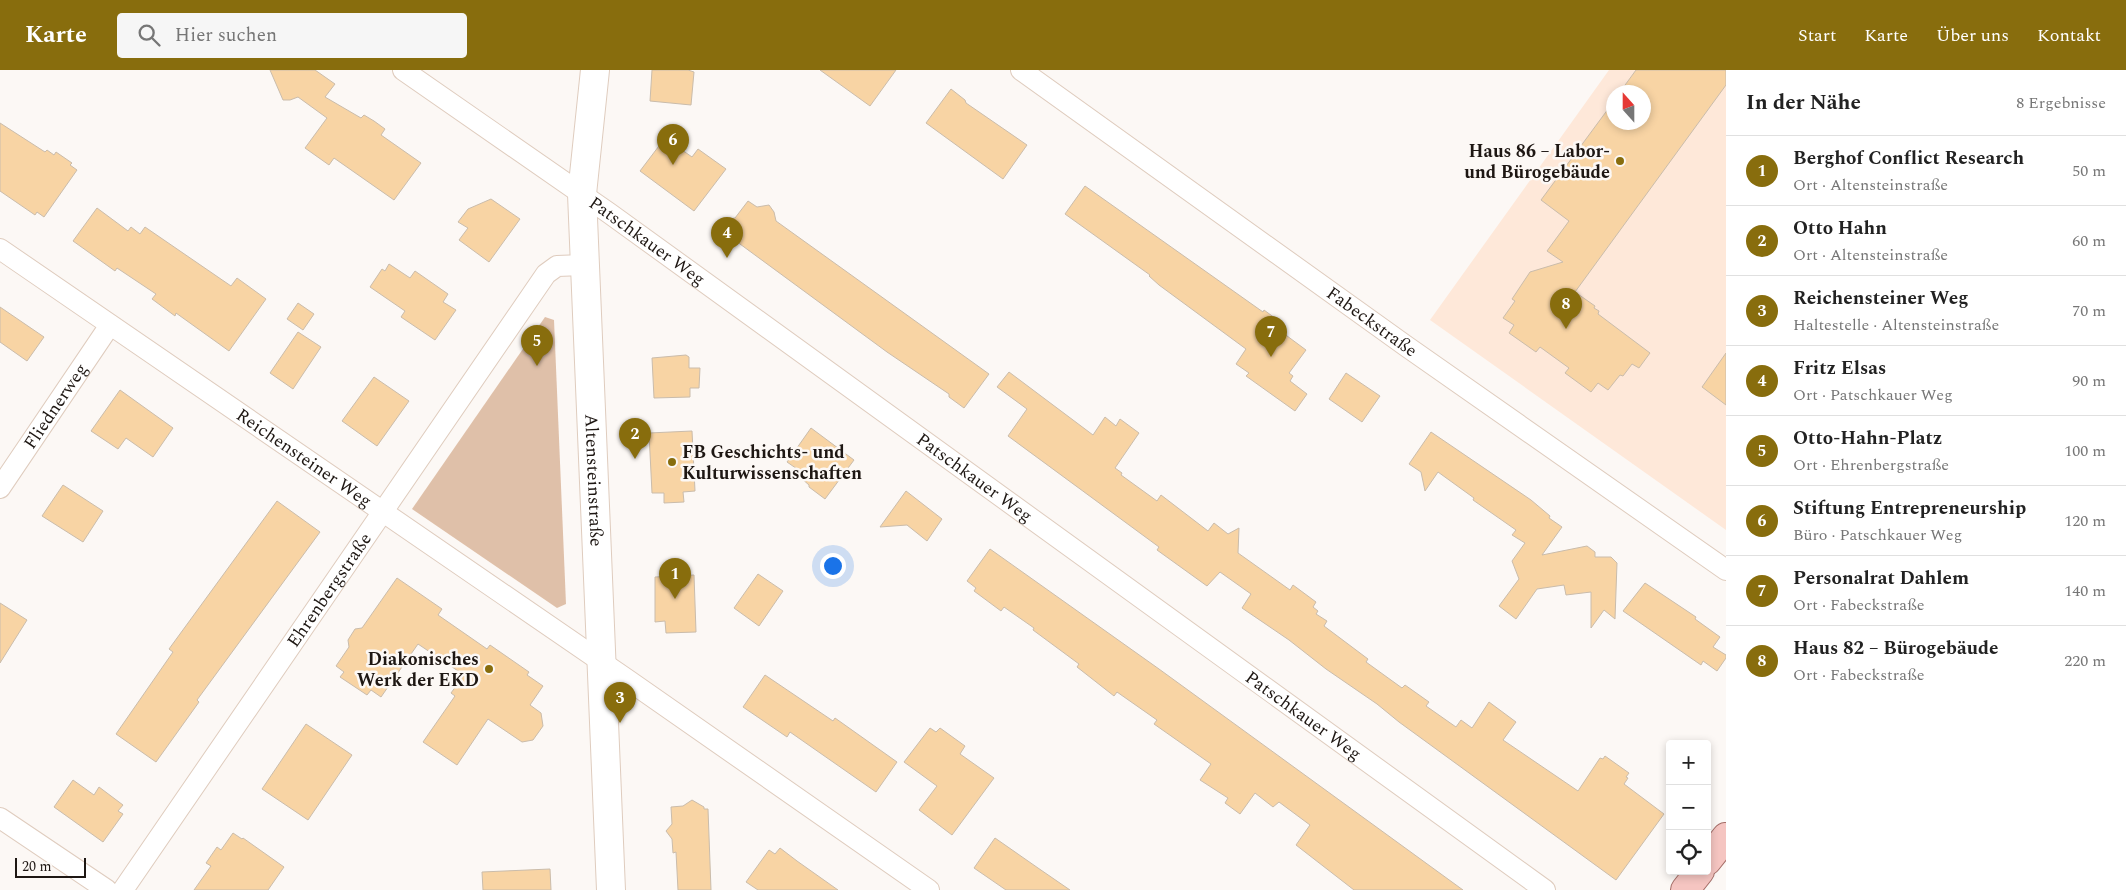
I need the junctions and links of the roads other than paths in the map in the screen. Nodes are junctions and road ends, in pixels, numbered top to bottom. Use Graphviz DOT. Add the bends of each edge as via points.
graph roads {
  1 [pos="403,70"];
  2 [pos="594,70"];
  3 [pos="1022,70"];
  4 [pos="582,194"];
  5 [pos="0,249"];
  6 [pos="584,265"];
  7 [pos="110,325"];
  8 [pos="0,488"];
  9 [pos="383,514"];
  10 [pos="1726,570"];
  11 [pos="602,662"];
  12 [pos="0,818"];
  13 [pos="1726,837"];
  14 [pos="1711,856"];
  15 [pos="1697,875"];
  16 [pos="107,890"];
  17 [pos="123,890"];
  18 [pos="611,890"];
  19 [pos="929,890"];
  20 [pos="1545,890"];
  21 [pos="1685,890"];
  1 -- 4 [label="street, Patschkauer Weg"];
  2 -- 4 [label="main road, Altensteinstraße"];
  3 -- 10 [label="street, Fabeckstraße" via="1406,346"];
  4 -- 6 [label="main road, Altensteinstraße"];
  4 -- 20 [label="street, Patschkauer Weg"];
  5 -- 7 [label="street, Reichensteiner Weg"];
  6 -- 9 [label="street, Ehrenbergstraße" via="557,266 546,274"];
  6 -- 11 [label="main road, Altensteinstraße"];
  7 -- 8 [label="street, Fliednerweg"];
  7 -- 9 [label="street, Reichensteiner Weg"];
  9 -- 11 [label="street, Reichensteiner Weg"];
  9 -- 17 [label="street, Ehrenbergstraße"];
  11 -- 18 [label="main road, Altensteinstraße"];
  11 -- 19 [label="street, Reichensteiner Weg"];
  12 -- 16 [label="street"];
  13 -- 14 [label="main road"];
  15 -- 21 [label="main road"];
}
